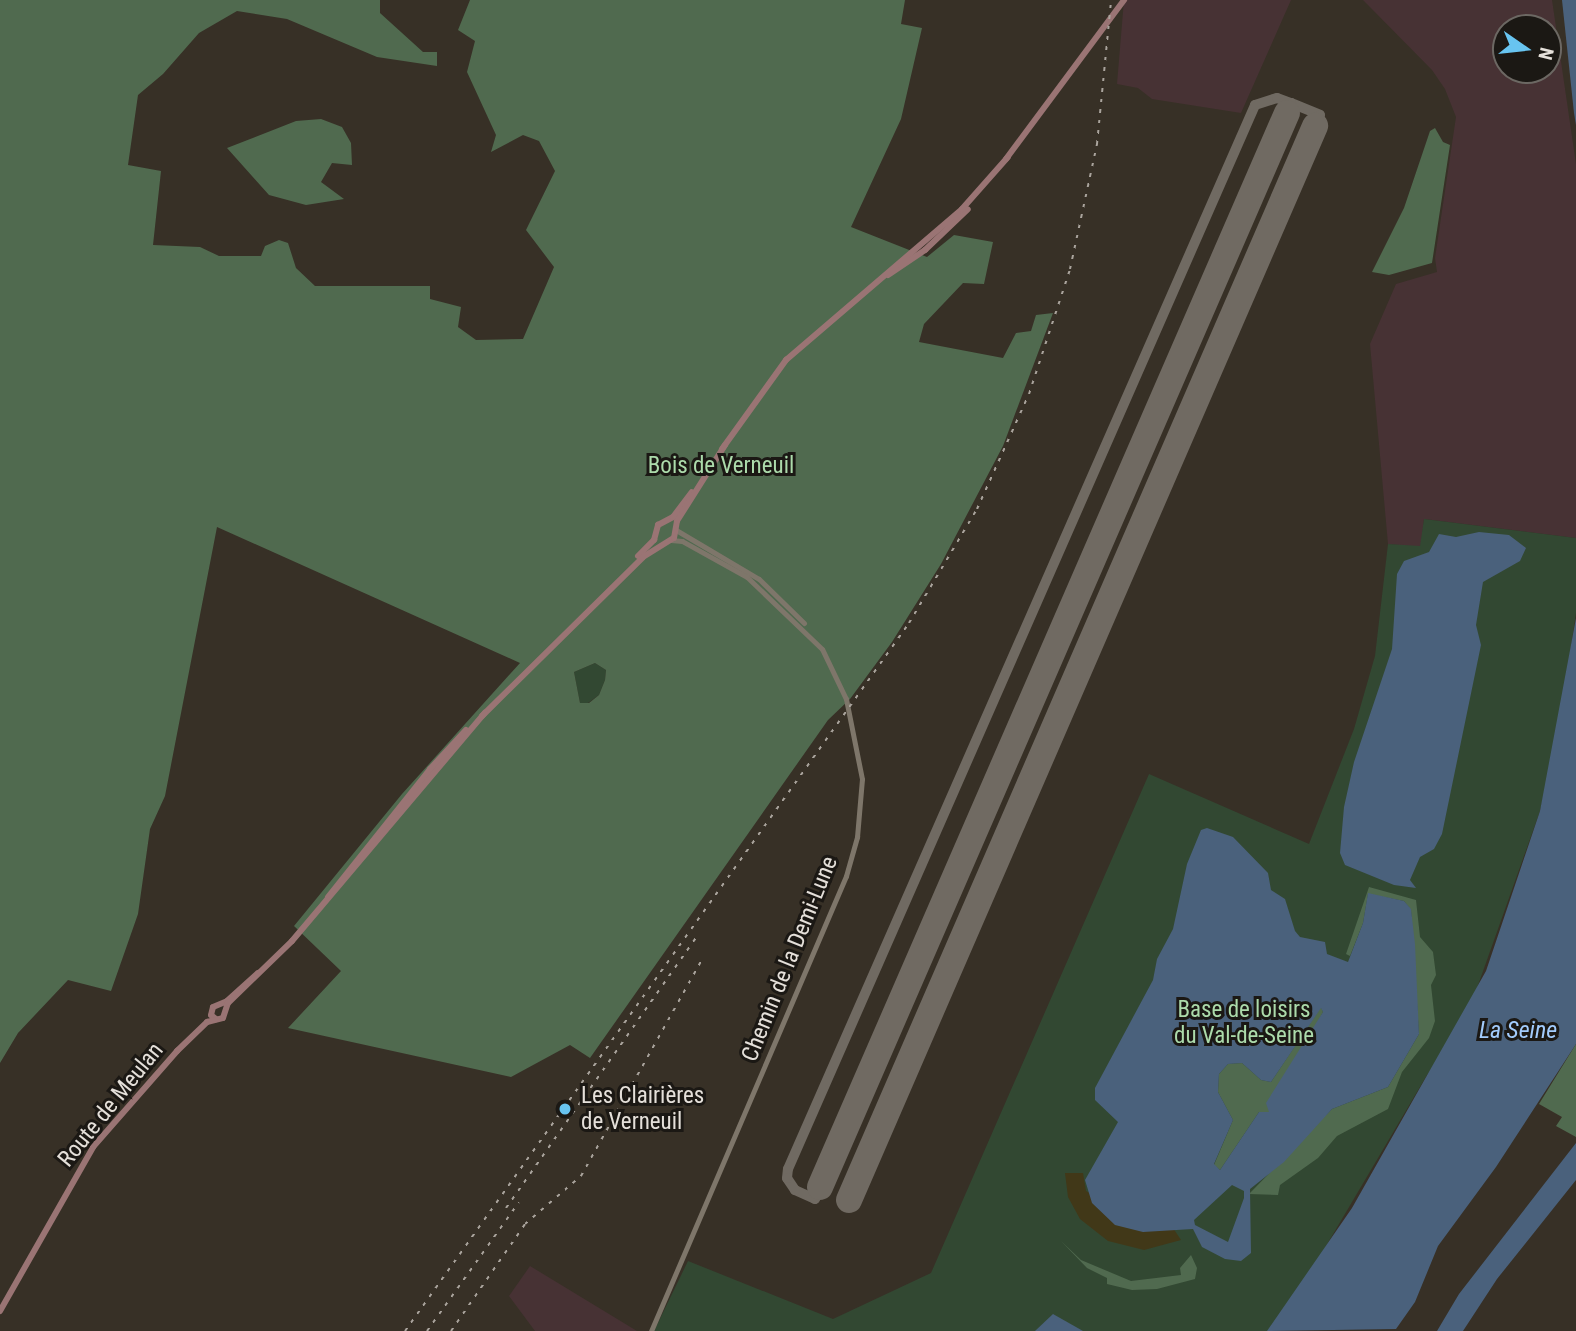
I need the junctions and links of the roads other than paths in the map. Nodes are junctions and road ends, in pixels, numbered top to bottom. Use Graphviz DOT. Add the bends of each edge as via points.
graph roads {
  1 [pos="1124,0"];
  2 [pos="725,445"];
  3 [pos="665,521"];
  4 [pos="676,529"];
  5 [pos="656,532"];
  6 [pos="668,541"];
  7 [pos="594,602"];
  8 [pos="822,649"];
  9 [pos="281,953"];
  10 [pos="218,1005"];
  11 [pos="225,1011"];
  12 [pos="211,1014"];
  13 [pos="218,1020"];
  14 [pos="207,1022"];
  15 [pos="193,1034"];
  16 [pos="0,1304"];
  17 [pos="0,1311"];
  18 [pos="651,1331"];
  1 -- 2 [label="main road" via="1008,157 939,238 883,277 786,360"];
  2 -- 3 [label="main road" via="675,514"];
  2 -- 4 [label="main road"];
  3 -- 4 [label="main road"];
  3 -- 5 [label="main road"];
  4 -- 6 [label="main road"];
  4 -- 8 [label="street" via="759,579 797,615"];
  5 -- 6 [label="main road"];
  5 -- 7 [label="main road" via="652,543"];
  6 -- 7 [label="main road"];
  6 -- 8 [label="street, Chemin de la Demi-Lune" via="682,541 747,577"];
  7 -- 9 [label="main road" via="485,713"];
  8 -- 18 [label="street, Chemin de la Demi-Lune" via="846,699 860,755 861,809 846,876"];
  9 -- 10 [label="main road"];
  9 -- 11 [label="main road"];
  10 -- 11 [label="main road"];
  10 -- 12 [label="main road, Route de Meulan"];
  11 -- 13 [label="main road"];
  12 -- 13 [label="main road"];
  12 -- 14 [label="main road, Route de Meulan"];
  13 -- 14 [label="main road"];
  14 -- 15 [label="main road, Route de Meulan"];
  15 -- 16 [label="main road, Route de Meulan" via="165,1058 82,1158"];
  15 -- 17 [label="main road, Route de Meulan" via="88,1153"];
}
